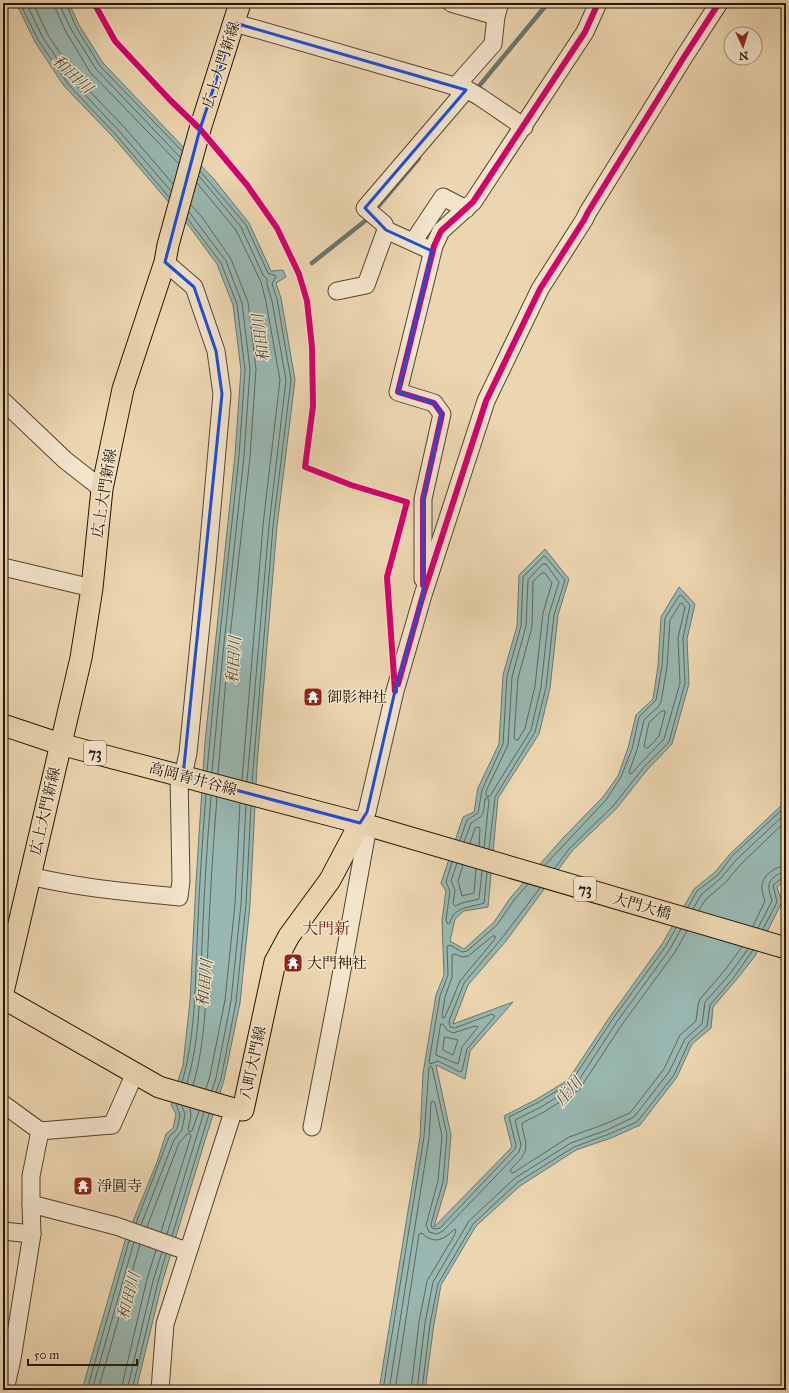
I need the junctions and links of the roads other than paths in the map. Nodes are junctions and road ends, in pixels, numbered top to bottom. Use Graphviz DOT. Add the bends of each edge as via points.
graph roads {
  1 [pos="240,3"];
  2 [pos="451,3"];
  3 [pos="598,3"];
  4 [pos="719,3"];
  5 [pos="498,9"];
  6 [pos="235,23"];
  7 [pos="467,91"];
  8 [pos="524,127"];
  9 [pos="466,209"];
  10 [pos="386,230"];
  11 [pos="413,242"];
  12 [pos="432,251"];
  13 [pos="167,254"];
  14 [pos="337,291"];
  15 [pos="3,401"];
  16 [pos="102,488"];
  17 [pos="3,567"];
  18 [pos="92,588"];
  19 [pos="423,595"];
  20 [pos="3,725"];
  21 [pos="60,744"];
  22 [pos="184,776"];
  23 [pos="371,826"];
  24 [pos="30,876"];
  25 [pos="786,948"];
  26 [pos="3,992"];
  27 [pos="3,998"];
  28 [pos="135,1073"];
  29 [pos="3,1104"];
  30 [pos="234,1109"];
  31 [pos="312,1127"];
  32 [pos="40,1131"];
  33 [pos="30,1204"];
  34 [pos="3,1231"];
  35 [pos="32,1234"];
  36 [pos="185,1249"];
  37 [pos="4,1389"];
  38 [pos="160,1390"];
  1 -- 6 [label="main road, 広上大門新線"];
  2 -- 5 [label="street"];
  3 -- 8 [label="street" via="585,32"];
  4 -- 19 [label="street" via="540,289 486,401"];
  5 -- 7 [label="street" via="493,44"];
  6 -- 7 [label="street"];
  6 -- 13 [label="main road, 広上大門新線" via="200,129"];
  7 -- 8 [label="street"];
  7 -- 10 [label="street" via="365,208 384,224"];
  8 -- 9 [label="street"];
  9 -- 11 [label="street" via="443,197"];
  9 -- 12 [label="street" via="441,231"];
  10 -- 11 [label="street"];
  10 -- 14 [label="street" via="366,285"];
  11 -- 12 [label="street"];
  12 -- 19 [label="street" via="398,392 434,403 442,414 424,499"];
  13 -- 16 [label="main road, 広上大門新線" via="124,389"];
  13 -- 22 [label="street" via="194,286 216,351 222,394"];
  15 -- 16 [label="street" via="65,460"];
  16 -- 18 [label="main road, 広上大門新線"];
  17 -- 18 [label="street"];
  18 -- 21 [label="main road, 広上大門新線" via="81,658"];
  19 -- 23 [label="street" via="395,691 367,812"];
  20 -- 21 [label="main road, 高岡青井谷線 / 73"];
  21 -- 22 [label="main road, 高岡青井谷線 / 73"];
  21 -- 24 [label="main road, 広上大門新線"];
  22 -- 23 [label="main road, 高岡青井谷線 / 73"];
  22 -- 24 [label="street" via="179,897 58,883"];
  23 -- 25 [label="main road, 大門大橋 / 73"];
  23 -- 30 [label="main road, 八町大門線" via="288,936 275,962 243,1110"];
  23 -- 31 [label="street"];
  24 -- 26 [label="main road, 広上大門新線"];
  27 -- 28 [label="main road, 八町大門線"];
  28 -- 30 [label="main road, 八町大門線" via="159,1087"];
  28 -- 32 [label="street" via="112,1125"];
  29 -- 32 [label="street"];
  30 -- 36 [label="street"];
  32 -- 33 [label="street" via="31,1176"];
  33 -- 35 [label="street"];
  33 -- 36 [label="street" via="116,1226"];
  34 -- 35 [label="street"];
  35 -- 37 [label="street" via="12,1359"];
  36 -- 38 [label="street" via="165,1324"];
}
